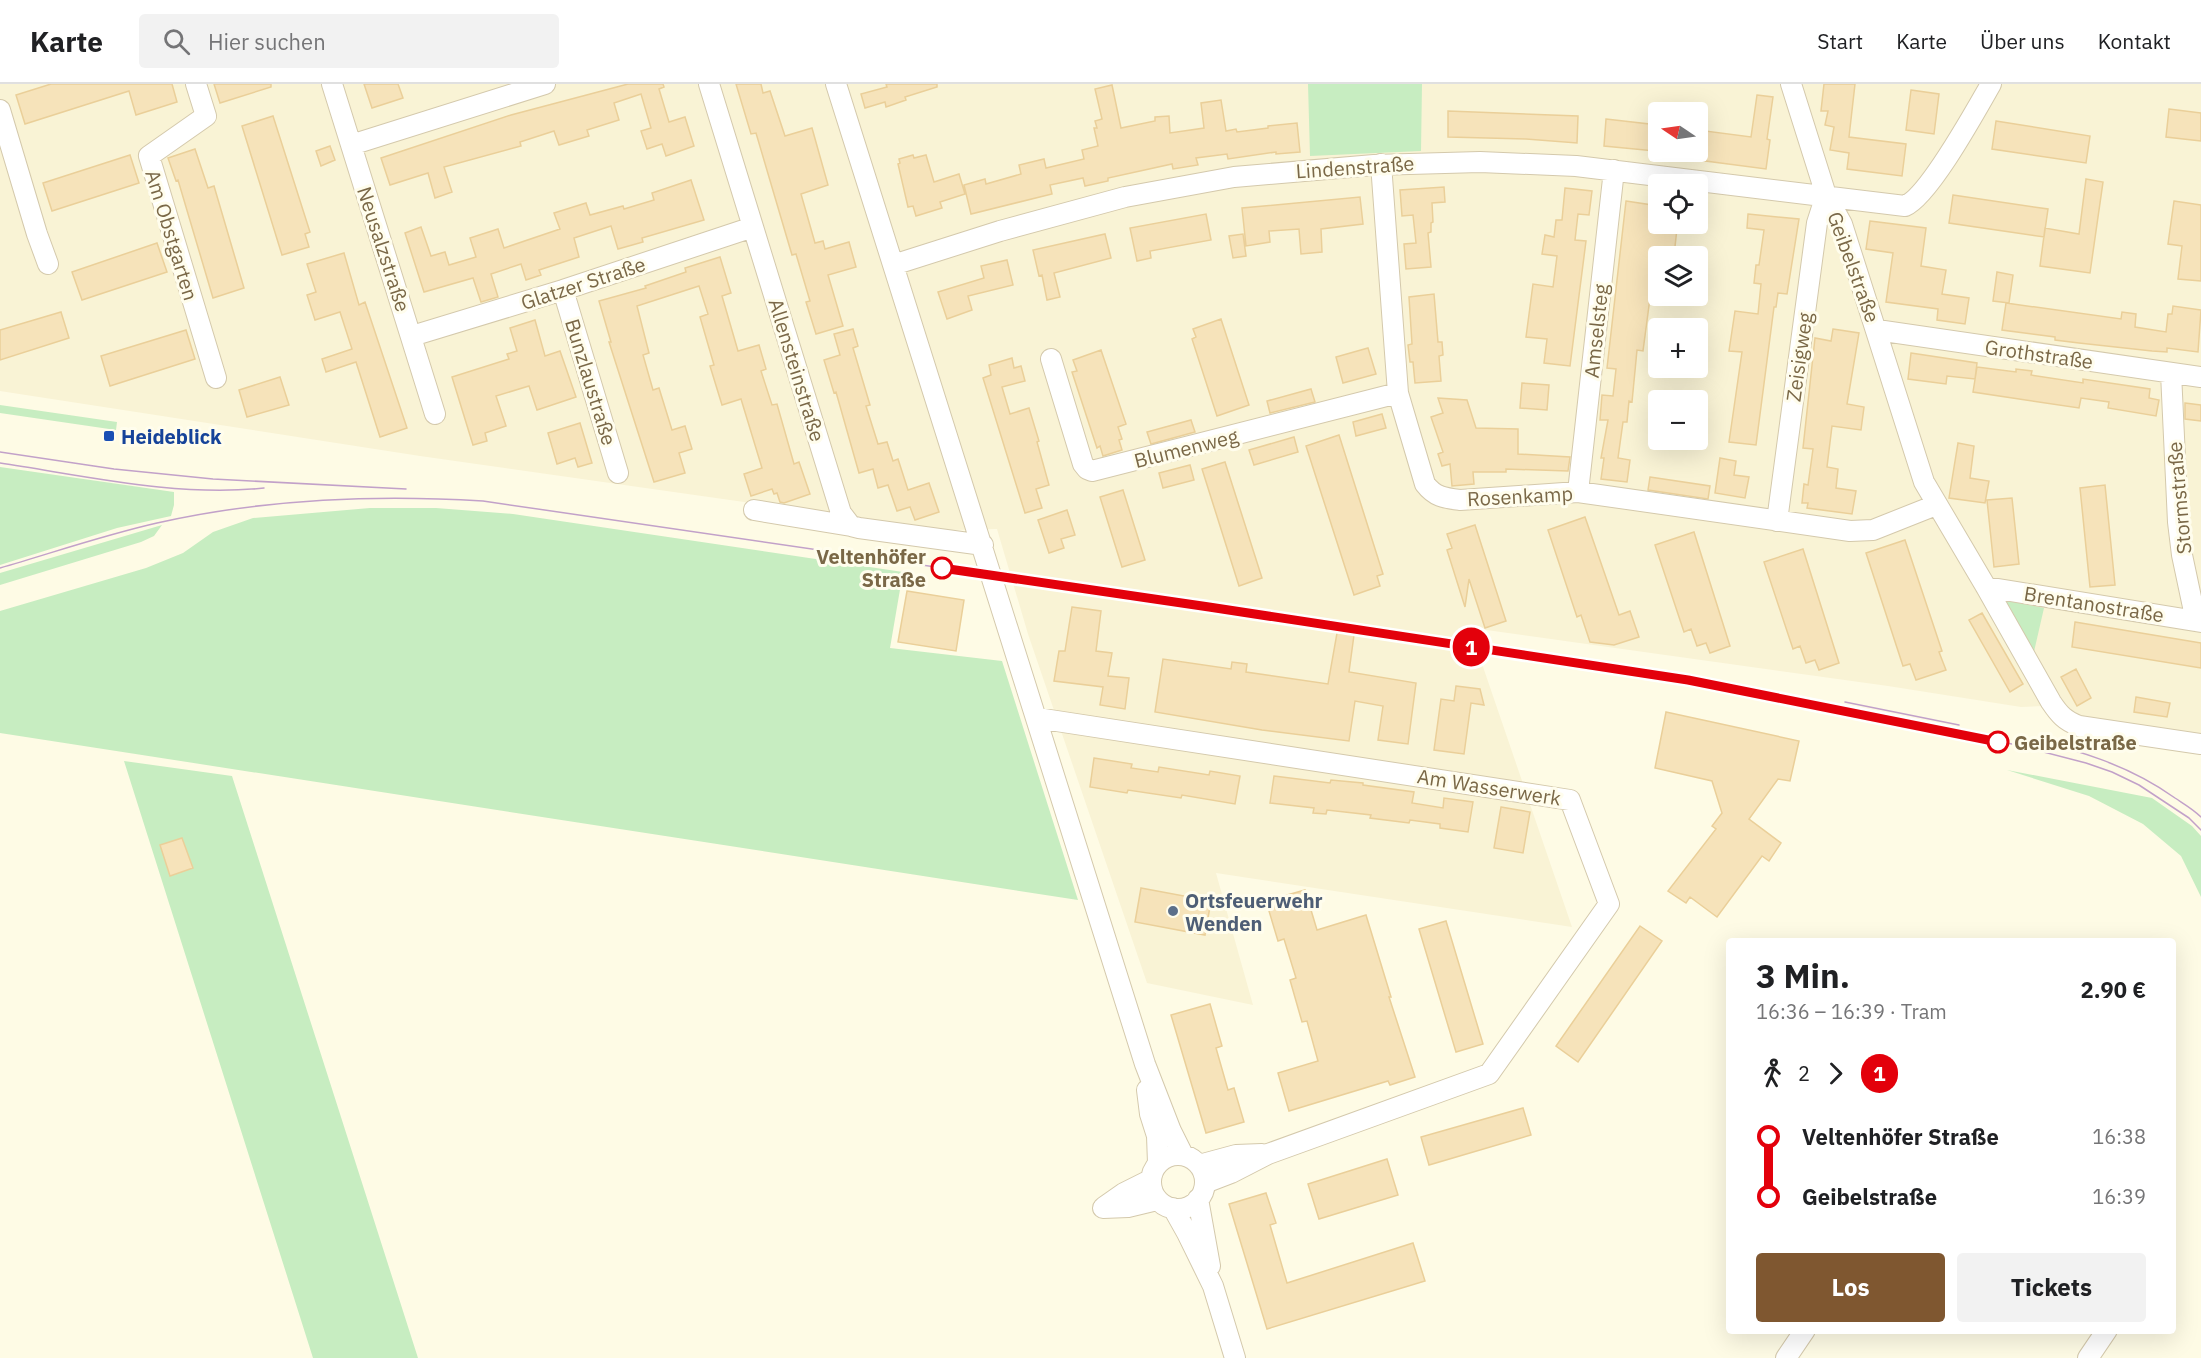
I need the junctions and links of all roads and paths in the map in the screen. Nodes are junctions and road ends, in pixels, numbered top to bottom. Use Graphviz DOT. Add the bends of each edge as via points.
graph roads {
  1 [pos="196,84"];
  2 [pos="332,84"];
  3 [pos="545,84"];
  4 [pos="709,84"];
  5 [pos="836,84"];
  6 [pos="1791,84"];
  7 [pos="1991,84"];
  8 [pos="0,110"];
  9 [pos="351,145"];
  10 [pos="1381,164"];
  11 [pos="1614,170"];
  12 [pos="1826,195"];
  13 [pos="753,227"];
  14 [pos="48,264"];
  15 [pos="893,265"];
  16 [pos="563,290"];
  17 [pos="1877,330"];
  18 [pos="412,336"];
  19 [pos="1051,359"];
  20 [pos="2171,373"];
  21 [pos="2201,377"];
  22 [pos="216,378"];
  23 [pos="1398,393"];
  24 [pos="435,414"];
  25 [pos="618,473"];
  26 [pos="1578,492"];
  27 [pos="1936,505"];
  28 [pos="754,510"];
  29 [pos="1777,521"];
  30 [pos="851,526"];
  31 [pos="982,545"];
  32 [pos="1986,587"];
  33 [pos="2199,621"];
  34 [pos="1037,718"];
  35 [pos="2201,744"];
  36 [pos="1145,1064"];
  37 [pos="1154,1171"];
  38 [pos="1197,1176"];
  39 [pos="1165,1204"];
  40 [pos="1213,1286"];
  41 [pos="1802,1334"];
  42 [pos="2104,1334"];
  43 [pos="1235,1358"];
  44 [pos="1786,1358"];
  45 [pos="2088,1358"];
  1 -- 22 [label="street, Am Obstgarten" via="206,116 148,156"];
  2 -- 9 [label="street, Neusalzstraße"];
  3 -- 9 [label="street"];
  4 -- 13 [label="street, Allensteinstraße"];
  5 -- 15 [label="street"];
  6 -- 12 [label="street, Geibelstraße"];
  7 -- 12 [label="street, Lindenstraße" via="1921,194 1911,203 1899,206"];
  8 -- 14 [label="street"];
  9 -- 18 [label="street, Neusalzstraße"];
  10 -- 11 [label="street, Lindenstraße" via="1536,163"];
  10 -- 15 [label="street, Lindenstraße" via="1271,172 1125,197"];
  10 -- 23 [label="street, Rosenkamp"];
  11 -- 12 [label="street, Lindenstraße"];
  11 -- 26 [label="street, Amselsteg"];
  12 -- 17 [label="street, Geibelstraße" via="1842,224"];
  12 -- 29 [label="street, Zeisigweg" via="1817,223"];
  13 -- 16 [label="street, Glatzer Straße"];
  13 -- 30 [label="street, Allensteinstraße" via="841,513"];
  15 -- 31 [label="street"];
  16 -- 18 [label="street, Glatzer Straße"];
  16 -- 25 [label="street, Bunzlaustraße"];
  17 -- 20 [label="street, Grothstraße"];
  17 -- 27 [label="street, Geibelstraße" via="1924,483"];
  18 -- 24 [label="street, Neusalzstraße"];
  19 -- 23 [label="street, Blumenweg" via="1083,464 1092,471"];
  20 -- 21 [label="street, Grothstraße"];
  20 -- 33 [label="street, Stormstraße" via="2178,522"];
  23 -- 26 [label="street, Rosenkamp" via="1425,484 1432,493 1460,500"];
  26 -- 29 [label="street, Rosenkamp"];
  27 -- 29 [label="street, Rosenkamp" via="1873,530"];
  27 -- 32 [label="street, Geibelstraße"];
  28 -- 30 [label="street"];
  30 -- 31 [label="street"];
  31 -- 34 [label="street"];
  32 -- 33 [label="street, Brentanostraße"];
  32 -- 35 [label="street, Geibelstraße" via="2059,714 2068,722"];
  34 -- 36 [label="street"];
  34 -- 38 [label="street, Am Wasserwerk" via="1570,800 1609,904 1489,1074 1268,1154 1231,1173"];
  36 -- 37 [label="street" via="1150,1114 1157,1136"];
  36 -- 38 [label="street" via="1171,1131"];
  37 -- 38 [label="street" via="1165,1157"];
  37 -- 39 [label="street" via="1151,1187"];
  37 -- 39 [label="street" via="1103,1208"];
  38 -- 39 [label="street" via="1191,1205 1182,1209"];
  38 -- 40 [label="street"];
  39 -- 40 [label="street" via="1187,1233"];
  40 -- 43 [label="street"];
  41 -- 44 [label="street"];
  42 -- 45 [label="street"];
}
